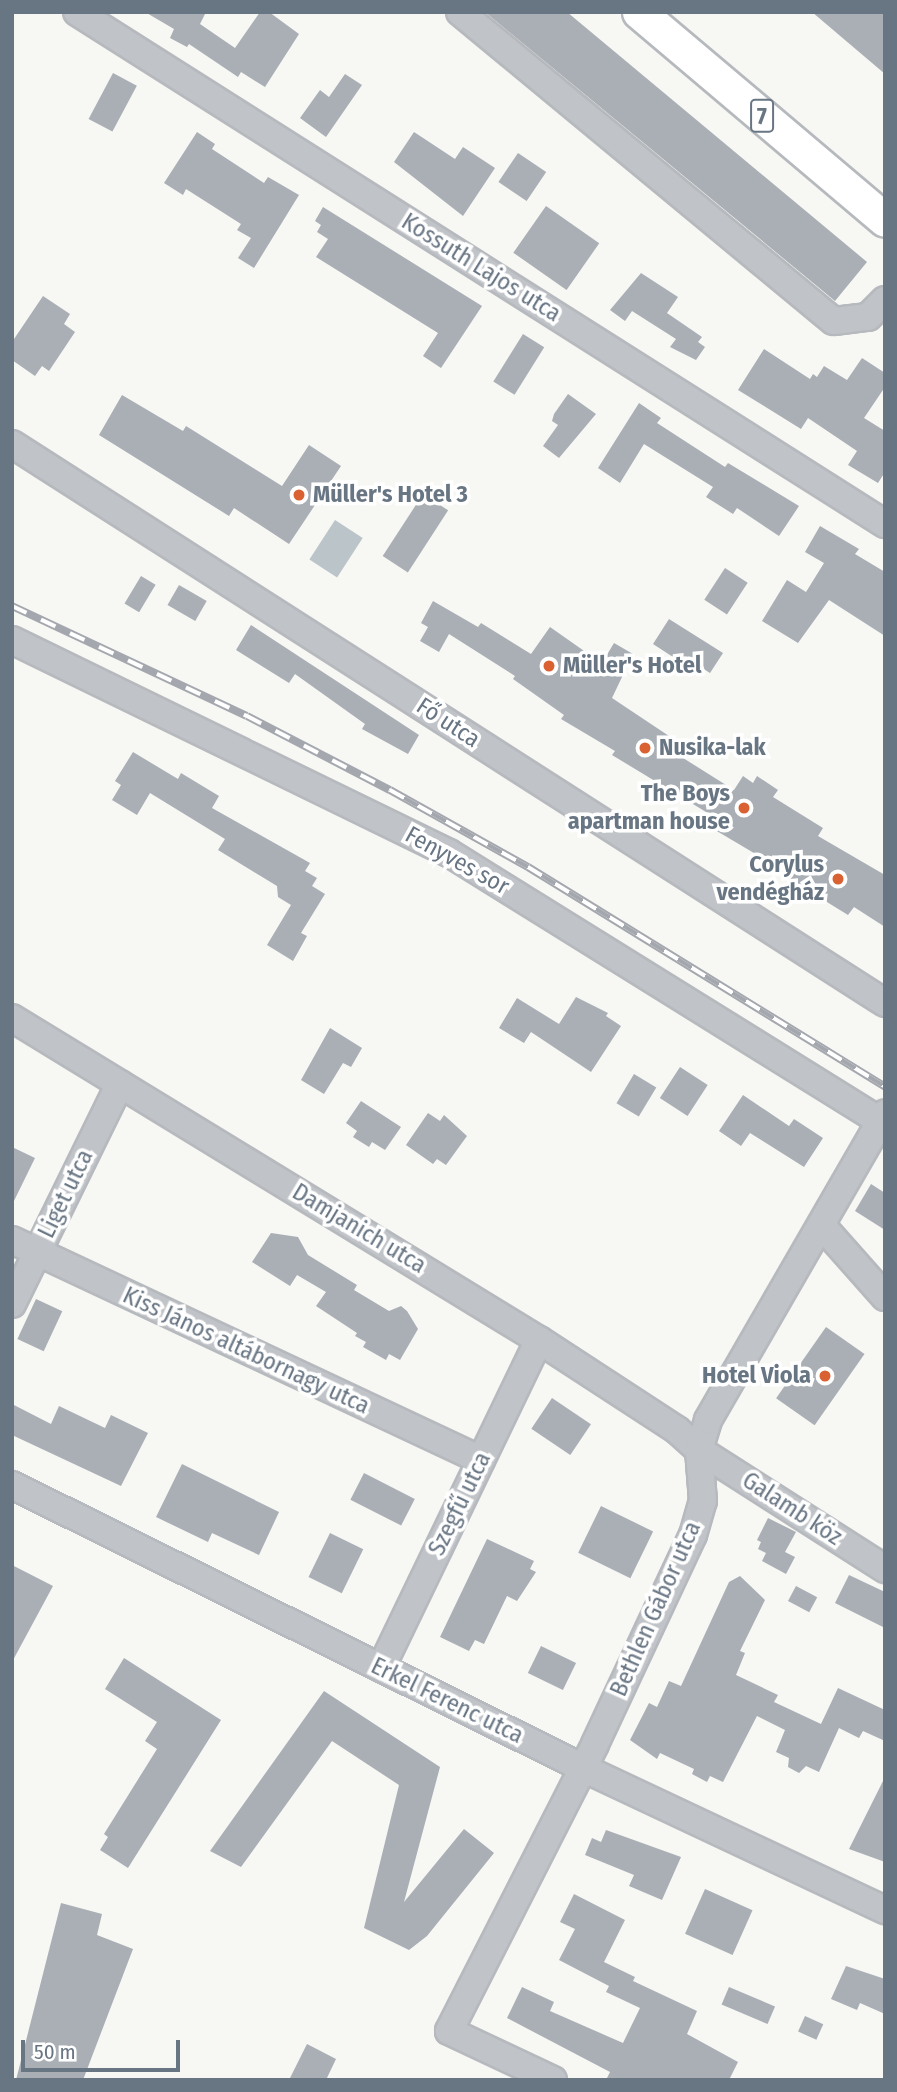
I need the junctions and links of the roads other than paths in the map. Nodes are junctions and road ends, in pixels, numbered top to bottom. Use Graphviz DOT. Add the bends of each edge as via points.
graph roads {
  1 [pos="77,12"];
  2 [pos="460,12"];
  3 [pos="639,12"];
  4 [pos="885,220"];
  5 [pos="885,300"];
  6 [pos="12,444"];
  7 [pos="885,524"];
  8 [pos="12,640"];
  9 [pos="885,1003"];
  10 [pos="12,1018"];
  11 [pos="120,1084"];
  12 [pos="883,1117"];
  13 [pos="822,1226"];
  14 [pos="12,1240"];
  15 [pos="37,1252"];
  16 [pos="885,1297"];
  17 [pos="12,1304"];
  18 [pos="539,1340"];
  19 [pos="699,1450"];
  20 [pos="481,1460"];
  21 [pos="12,1485"];
  22 [pos="885,1569"];
  23 [pos="381,1668"];
  24 [pos="583,1768"];
  25 [pos="885,1910"];
  26 [pos="553,2080"];
  1 -- 7 [label="street, Kossuth Lajos utca"];
  2 -- 5 [label="street" via="834,321 868,317"];
  3 -- 4 [label="main road, 7"];
  6 -- 9 [label="street, Fő utca"];
  8 -- 12 [label="street, Fenyves sor" via="449,853"];
  10 -- 11 [label="street, Damjanich utca"];
  11 -- 15 [label="street, Liget utca"];
  11 -- 18 [label="street, Damjanich utca"];
  12 -- 13 [label="street, Bethlen Gábor utca"];
  13 -- 16 [label="street"];
  13 -- 19 [label="street, Bethlen Gábor utca" via="708,1420"];
  14 -- 15 [label="street, Kiss János altábornagy utca"];
  15 -- 17 [label="street, Liget utca"];
  15 -- 20 [label="street, Kiss János altábornagy utca"];
  18 -- 19 [label="street, Damjanich utca" via="677,1430"];
  18 -- 20 [label="street, Szegfű utca"];
  19 -- 22 [label="street, Galamb köz"];
  19 -- 24 [label="street, Bethlen Gábor utca" via="704,1501 693,1535"];
  20 -- 23 [label="street, Szegfű utca"];
  21 -- 23 [label="street, Erkel Ferenc utca"];
  23 -- 24 [label="street, Erkel Ferenc utca"];
  24 -- 25 [label="street, Erkel Ferenc utca"];
  24 -- 26 [label="street, Bethlen Gábor utca" via="449,2031"];
}
